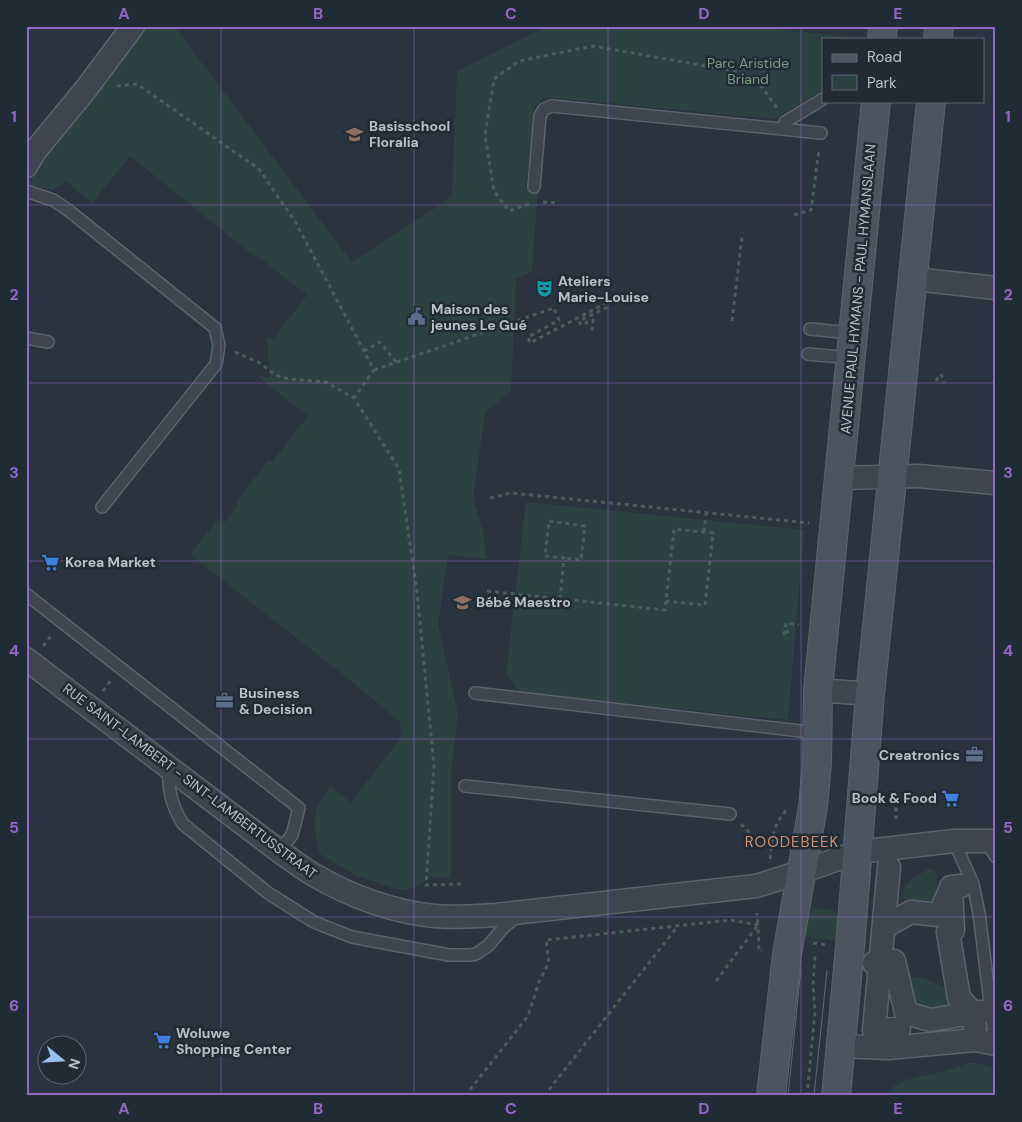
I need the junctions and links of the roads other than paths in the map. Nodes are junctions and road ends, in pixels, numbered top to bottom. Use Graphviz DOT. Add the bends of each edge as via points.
graph roads {
  1 [pos="133,26"];
  2 [pos="822,101"];
  3 [pos="876,102"];
  4 [pos="931,102"];
  5 [pos="784,128"];
  6 [pos="821,133"];
  7 [pos="26,166"];
  8 [pos="534,187"];
  9 [pos="26,191"];
  10 [pos="914,279"];
  11 [pos="996,288"];
  12 [pos="810,329"];
  13 [pos="26,338"];
  14 [pos="48,342"];
  15 [pos="852,346"];
  16 [pos="808,354"];
  17 [pos="840,478"];
  18 [pos="893,478"];
  19 [pos="996,483"];
  20 [pos="102,507"];
  21 [pos="26,594"];
  22 [pos="26,658"];
  23 [pos="818,690"];
  24 [pos="475,693"];
  25 [pos="870,694"];
  26 [pos="818,733"];
  27 [pos="168,765"];
  28 [pos="465,786"];
  29 [pos="730,814"];
  30 [pos="954,841"];
  31 [pos="992,846"];
  32 [pos="279,851"];
  33 [pos="858,852"];
  34 [pos="889,867"];
  35 [pos="802,872"];
  36 [pos="521,912"];
  37 [pos="884,927"];
  38 [pos="877,963"];
  39 [pos="899,1029"];
  40 [pos="996,1044"];
  41 [pos="841,1046"];
  42 [pos="771,1096"];
  43 [pos="836,1096"];
  1 -- 7 [label="street"];
  2 -- 5 [label="lane" via="785,122"];
  3 -- 15 [label="main road, AVENUE PAUL HYMANS - PAUL HYMANSLAAN"];
  4 -- 10 [label="main road"];
  5 -- 6 [label="lane"];
  5 -- 8 [label="lane" via="552,106 544,109 540,116"];
  9 -- 20 [label="lane" via="53,200 68,210 215,328 219,345 216,364"];
  10 -- 11 [label="street"];
  10 -- 18 [label="main road"];
  12 -- 15 [label="lane"];
  13 -- 14 [label="lane"];
  15 -- 16 [label="lane"];
  15 -- 17 [label="main road, AVENUE PAUL HYMANS - PAUL HYMANSLAAN"];
  17 -- 18 [label="street"];
  17 -- 23 [label="main road, AVENUE PAUL HYMANS - PAUL HYMANSLAAN"];
  18 -- 19 [label="street" via="918,476"];
  18 -- 25 [label="main road"];
  21 -- 32 [label="lane" via="299,808 292,834"];
  22 -- 27 [label="street, RUE SAINT-LAMBERT - SINT-LAMBERTUSSTRAAT"];
  23 -- 25 [label="street"];
  23 -- 26 [label="main road, AVENUE PAUL HYMANS - PAUL HYMANSLAAN"];
  24 -- 26 [label="lane"];
  25 -- 33 [label="main road"];
  26 -- 35 [label="main road, AVENUE PAUL HYMANS - PAUL HYMANSLAAN" via="813,807"];
  27 -- 32 [label="street, RUE SAINT-LAMBERT - SINT-LAMBERTUSSTRAAT"];
  27 -- 36 [label="lane" via="174,810 183,824 268,893 314,922 352,937 449,955 470,955 489,944"];
  28 -- 29 [label="lane"];
  30 -- 31 [label="street, RUE SAINT-LAMBERT - SINT-LAMBERTUSSTRAAT"];
  30 -- 33 [label="street, RUE SAINT-LAMBERT - SINT-LAMBERTUSSTRAAT"];
  30 -- 40 [label="lane" via="973,884"];
  32 -- 36 [label="street, RUE SAINT-LAMBERT - SINT-LAMBERTUSSTRAAT" via="313,875 355,896 403,910 459,917"];
  33 -- 35 [label="street, RUE SAINT-LAMBERT - SINT-LAMBERTUSSTRAAT"];
  33 -- 41 [label="main road"];
  34 -- 37 [label="street"];
  35 -- 36 [label="street, RUE SAINT-LAMBERT - SINT-LAMBERTUSSTRAAT" via="756,886"];
  35 -- 42 [label="main road, AVENUE PAUL HYMANS - PAUL HYMANSLAAN" via="787,954"];
  37 -- 38 [label="street"];
  37 -- 38 [label="street" via="907,911 939,915 956,886 957,928 948,932 959,998 973,1020 930,1020 906,1013 894,961"];
  38 -- 39 [label="street" via="874,1030"];
  40 -- 41 [label="street" via="975,1040 888,1048"];
  41 -- 43 [label="main road"];
}
